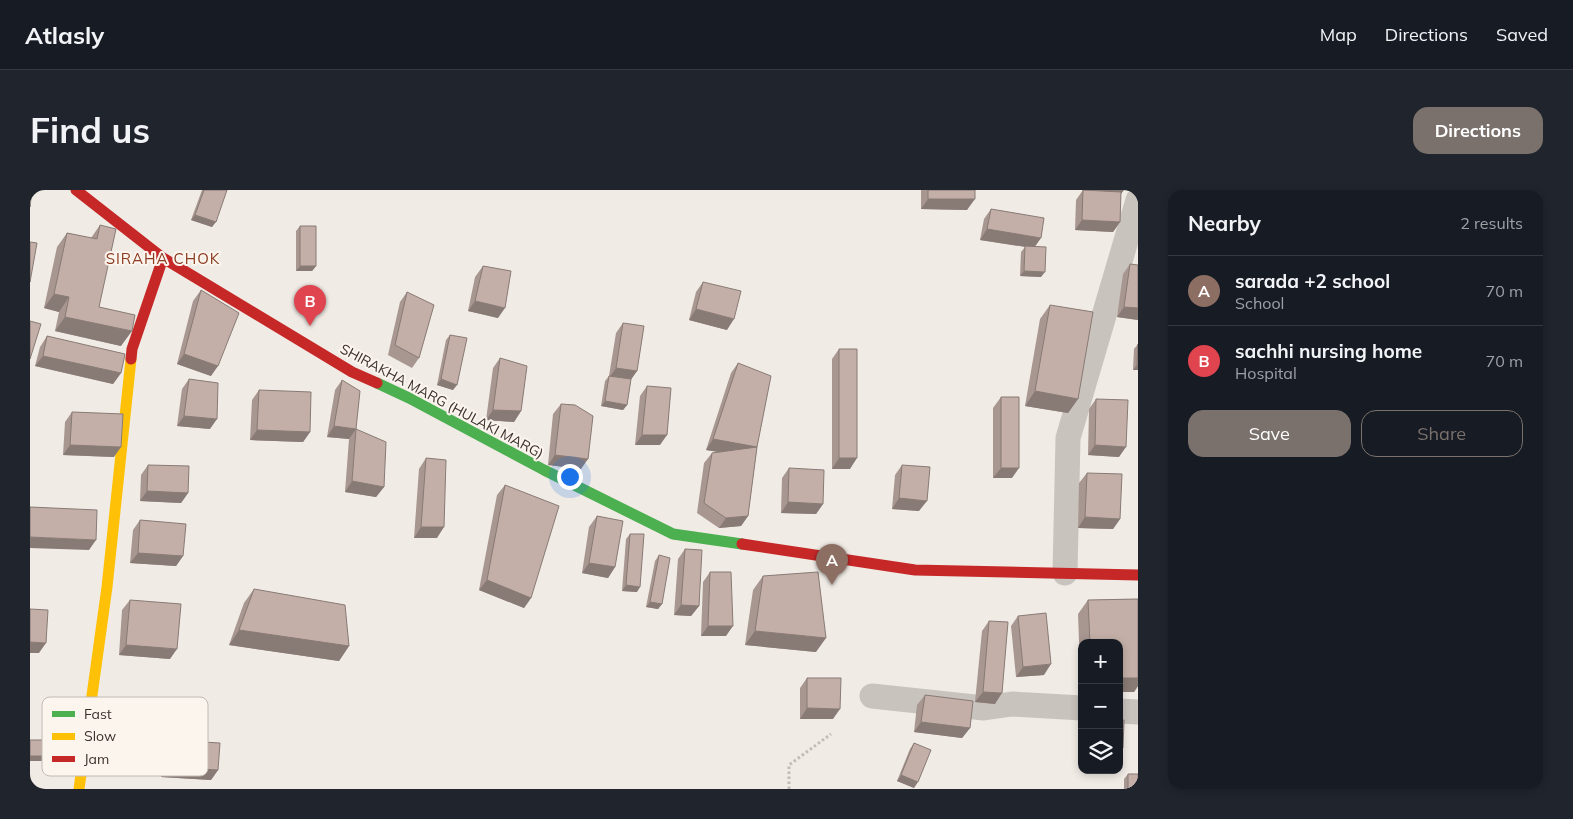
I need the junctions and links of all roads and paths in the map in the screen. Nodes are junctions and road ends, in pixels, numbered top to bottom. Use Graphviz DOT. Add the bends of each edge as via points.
graph roads {
  1 [pos="76,190"];
  2 [pos="1138,200"];
  3 [pos="163,258"];
  4 [pos="1065,573"];
  5 [pos="1138,575"];
  6 [pos="872,696"];
  7 [pos="91,697"];
  8 [pos="1078,708"];
  9 [pos="1123,711"];
  10 [pos="1138,712"];
  11 [pos="831,734"];
  12 [pos="80,776"];
  13 [pos="78,789"];
  14 [pos="789,789"];
  1 -- 3 [label="main road, SHIRAKHA MARG (HULAKI MARG)"];
  2 -- 4 [label="street" via="1068,438"];
  3 -- 4 [label="main road, SHIRAKHA MARG (HULAKI MARG)" via="352,372 673,534 915,570"];
  3 -- 7 [label="main road" via="132,348 107,587"];
  4 -- 5 [label="main road, SHIRAKHA MARG (HULAKI MARG)"];
  6 -- 8 [label="street" via="984,708 1012,704"];
  9 -- 10 [label="street"];
  11 -- 14 [label="path" via="789,765"];
  12 -- 13 [label="main road"];
}
